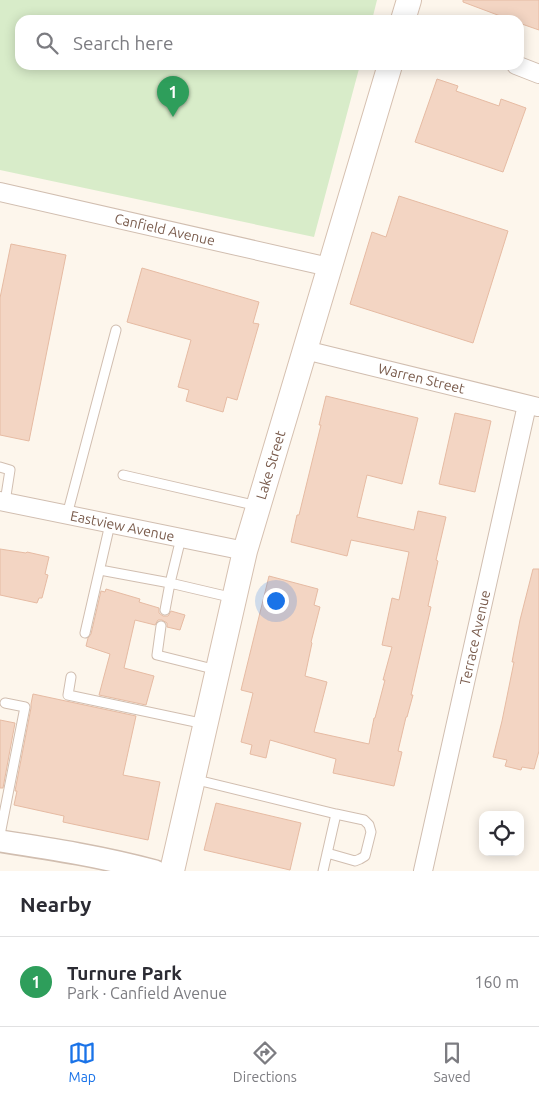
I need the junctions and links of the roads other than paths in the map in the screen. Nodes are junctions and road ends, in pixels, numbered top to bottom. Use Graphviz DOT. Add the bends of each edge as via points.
graph roads {
  1 [pos="409,0"];
  2 [pos="404,15"];
  3 [pos="524,68"];
  4 [pos="388,70"];
  5 [pos="539,74"];
  6 [pos="0,192"];
  7 [pos="329,267"];
  8 [pos="116,330"];
  9 [pos="305,350"];
  10 [pos="533,406"];
  11 [pos="0,467"];
  12 [pos="123,475"];
  13 [pos="3,502"];
  14 [pos="258,506"];
  15 [pos="67,515"];
  16 [pos="110,524"];
  17 [pos="181,538"];
  18 [pos="245,551"];
  19 [pos="100,570"];
  20 [pos="170,583"];
  21 [pos="234,598"];
  22 [pos="165,610"];
  23 [pos="161,626"];
  24 [pos="85,633"];
  25 [pos="218,670"];
  26 [pos="71,677"];
  27 [pos="5,703"];
  28 [pos="206,724"];
  29 [pos="193,779"];
  30 [pos="336,814"];
  31 [pos="0,835"];
  32 [pos="0,841"];
  33 [pos="327,853"];
  34 [pos="155,871"];
  35 [pos="172,871"];
  36 [pos="324,871"];
  37 [pos="422,871"];
  1 -- 2 [label="main road"];
  3 -- 5 [label="street"];
  4 -- 7 [label="main road, Lake Street"];
  6 -- 7 [label="street, Canfield Avenue"];
  7 -- 9 [label="main road, Lake Street"];
  8 -- 15 [label="lane"];
  9 -- 10 [label="street, Warren Street"];
  9 -- 14 [label="main road, Lake Street"];
  10 -- 37 [label="street, Terrace Avenue"];
  11 -- 13 [label="lane" via="10,470"];
  12 -- 14 [label="lane"];
  13 -- 15 [label="street, Eastview Avenue"];
  14 -- 18 [label="main road, Lake Street"];
  15 -- 16 [label="street, Eastview Avenue"];
  16 -- 17 [label="street, Eastview Avenue"];
  16 -- 19 [label="lane"];
  17 -- 18 [label="street, Eastview Avenue"];
  17 -- 20 [label="lane"];
  18 -- 21 [label="main road, Lake Street"];
  19 -- 20 [label="lane"];
  19 -- 24 [label="lane"];
  20 -- 21 [label="lane"];
  20 -- 22 [label="lane"];
  21 -- 25 [label="main road, Lake Street"];
  23 -- 25 [label="lane" via="157,655"];
  25 -- 28 [label="main road, Lake Street"];
  26 -- 28 [label="lane" via="68,695"];
  27 -- 31 [label="lane" via="25,707"];
  28 -- 29 [label="main road, Lake Street"];
  29 -- 30 [label="lane"];
  29 -- 35 [label="main road, Lake Street"];
  30 -- 33 [label="lane"];
  30 -- 33 [label="lane" via="364,820 371,832 360,860"];
  32 -- 34 [label="street" via="74,852"];
  33 -- 36 [label="lane"];
}
